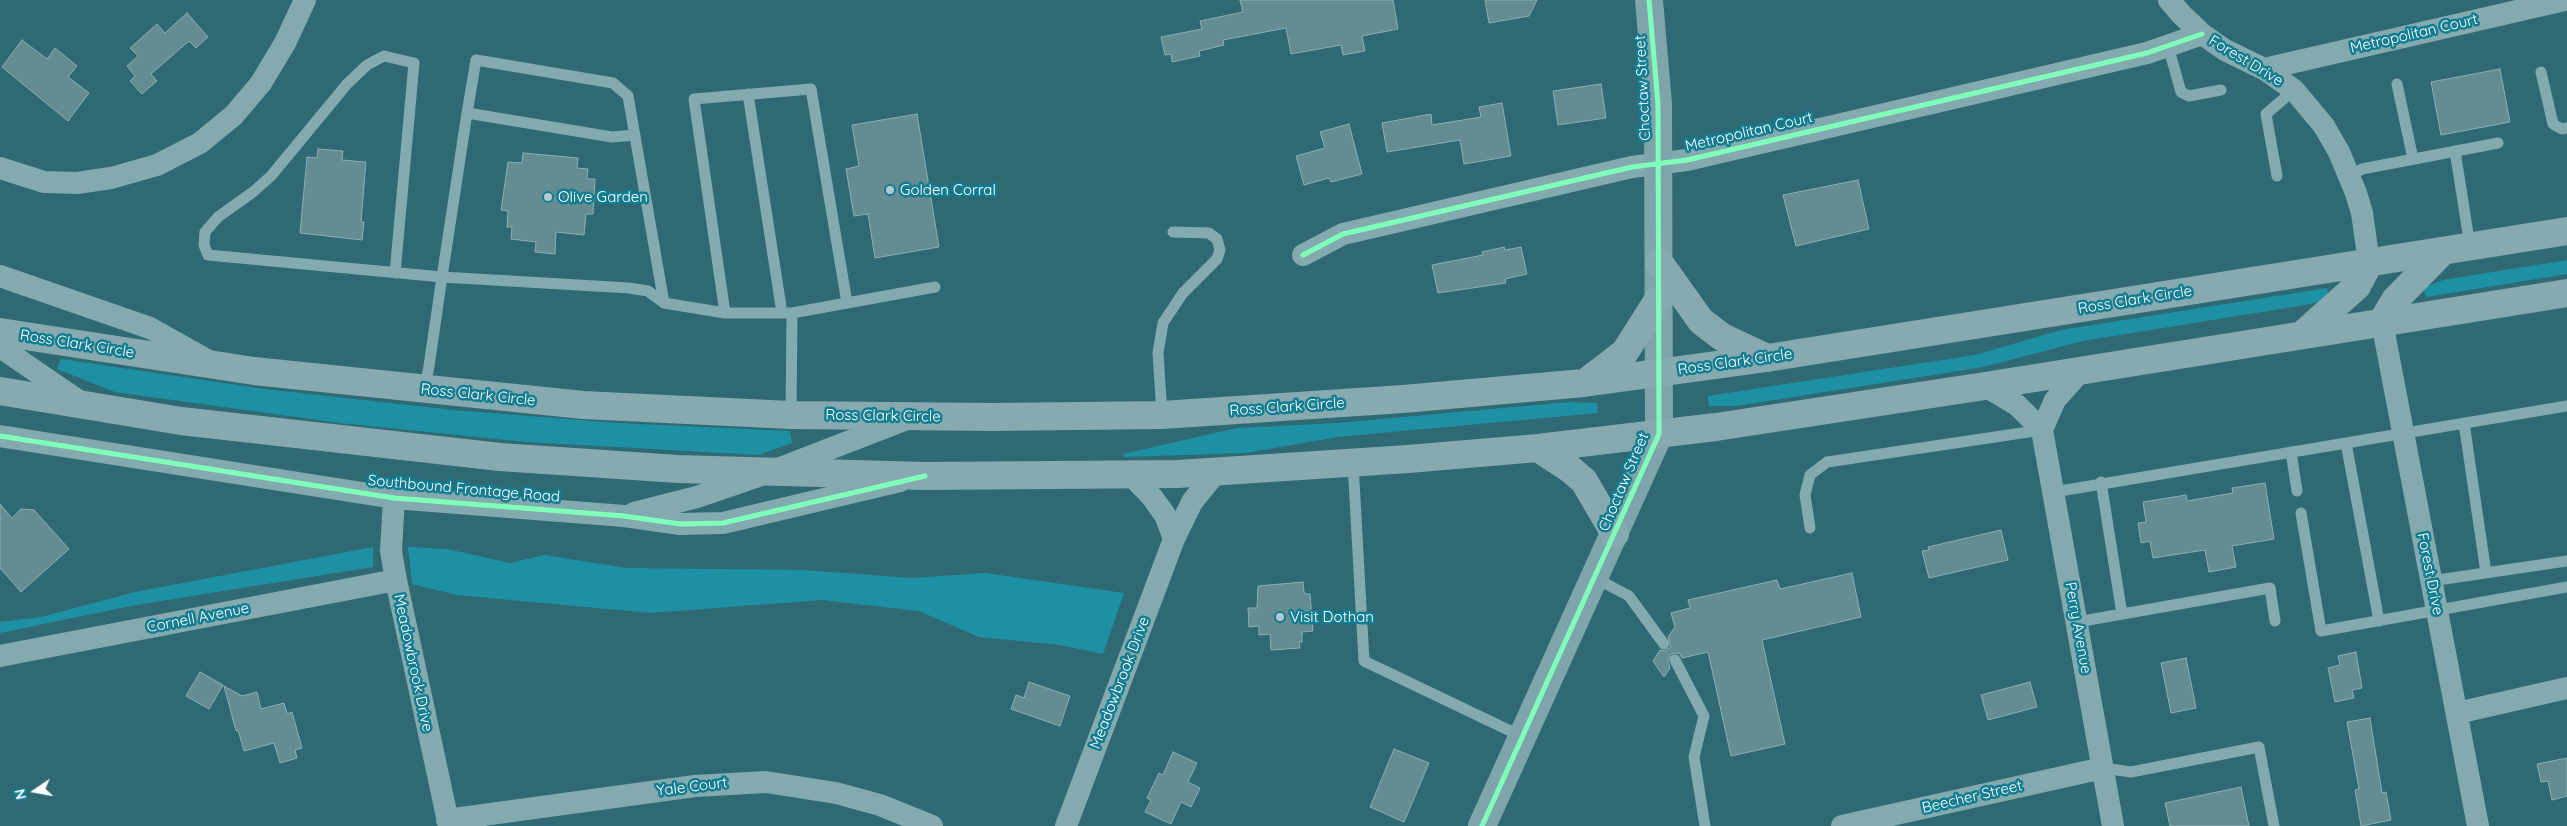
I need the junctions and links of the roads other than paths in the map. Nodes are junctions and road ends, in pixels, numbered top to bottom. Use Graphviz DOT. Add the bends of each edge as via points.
graph roads {
  1 [pos="305,0"];
  2 [pos="1649,0"];
  3 [pos="2169,0"];
  4 [pos="2565,0"];
  5 [pos="2202,34"];
  6 [pos="2168,46"];
  7 [pos="2264,69"];
  8 [pos="2541,72"];
  9 [pos="2397,84"];
  10 [pos="2221,90"];
  11 [pos="2294,90"];
  12 [pos="748,94"];
  13 [pos="467,113"];
  14 [pos="2567,128"];
  15 [pos="635,135"];
  16 [pos="2498,144"];
  17 [pos="2455,152"];
  18 [pos="2413,159"];
  19 [pos="1659,163"];
  20 [pos="0,168"];
  21 [pos="2277,176"];
  22 [pos="2350,176"];
  23 [pos="2567,231"];
  24 [pos="1173,232"];
  25 [pos="2470,246"];
  26 [pos="2443,251"];
  27 [pos="1302,255"];
  28 [pos="1659,262"];
  29 [pos="2369,263"];
  30 [pos="395,273"];
  31 [pos="0,276"];
  32 [pos="442,277"];
  33 [pos="935,287"];
  34 [pos="2567,292"];
  35 [pos="1658,300"];
  36 [pos="664,303"];
  37 [pos="846,303"];
  38 [pos="725,313"];
  39 [pos="787,313"];
  40 [pos="2382,322"];
  41 [pos="0,332"];
  42 [pos="2301,336"];
  43 [pos="0,347"];
  44 [pos="1768,358"];
  45 [pos="216,365"];
  46 [pos="2081,370"];
  47 [pos="1658,373"];
  48 [pos="1584,383"];
  49 [pos="1986,386"];
  50 [pos="425,390"];
  51 [pos="0,391"];
  52 [pos="87,406"];
  53 [pos="2567,406"];
  54 [pos="791,415"];
  55 [pos="1162,415"];
  56 [pos="913,417"];
  57 [pos="2464,423"];
  58 [pos="2042,430"];
  59 [pos="1659,434"];
  60 [pos="2404,434"];
  61 [pos="0,436"];
  62 [pos="2346,444"];
  63 [pos="1538,448"];
  64 [pos="2291,452"];
  65 [pos="1353,463"];
  66 [pos="1217,471"];
  67 [pos="770,472"];
  68 [pos="1131,475"];
  69 [pos="925,476"];
  70 [pos="2101,482"];
  71 [pos="2054,492"];
  72 [pos="2297,492"];
  73 [pos="394,498"];
  74 [pos="2301,513"];
  75 [pos="624,516"];
  76 [pos="1810,528"];
  77 [pos="1615,534"];
  78 [pos="1174,539"];
  79 [pos="2567,561"];
  80 [pos="2486,573"];
  81 [pos="1595,578"];
  82 [pos="396,580"];
  83 [pos="2431,581"];
  84 [pos="2567,587"];
  85 [pos="2437,610"];
  86 [pos="2122,614"];
  87 [pos="2275,621"];
  88 [pos="2378,621"];
  89 [pos="2077,622"];
  90 [pos="1664,644"];
  91 [pos="0,656"];
  92 [pos="1675,660"];
  93 [pos="2567,688"];
  94 [pos="2457,713"];
  95 [pos="1523,737"];
  96 [pos="2103,768"];
  97 [pos="448,823"];
  98 [pos="932,826"];
  99 [pos="1066,826"];
  100 [pos="1482,826"];
  101 [pos="1705,826"];
  102 [pos="1842,826"];
  103 [pos="2113,826"];
  104 [pos="2274,826"];
  105 [pos="2478,826"];
  1 -- 20 [label="street" via="285,43 260,84 234,114 200,143 157,165 111,178 77,183 44,182"];
  2 -- 19 [label="street, Choctaw Street" via="1658,104"];
  3 -- 5 [label="street, Forest Drive"];
  4 -- 7 [label="street, Metropolitan Court"];
  5 -- 6 [label="street, Metropolitan Court"];
  5 -- 7 [label="street, Forest Drive" via="2225,50"];
  6 -- 10 [label="lane" via="2180,92 2189,96"];
  6 -- 19 [label="street, Metropolitan Court" via="2147,54 1697,158"];
  7 -- 11 [label="street, Forest Drive"];
  8 -- 14 [label="lane" via="2553,124"];
  9 -- 18 [label="lane"];
  11 -- 21 [label="lane" via="2266,114"];
  11 -- 22 [label="street, Forest Drive" via="2324,126"];
  12 -- 37 [label="lane" via="811,89"];
  12 -- 38 [label="lane" via="694,99"];
  12 -- 39 [label="lane"];
  13 -- 15 [label="lane" via="612,137"];
  13 -- 15 [label="lane" via="476,60 613,83 628,96"];
  13 -- 32 [label="lane"];
  15 -- 36 [label="lane"];
  16 -- 17 [label="lane"];
  17 -- 18 [label="lane"];
  17 -- 25 [label="lane"];
  18 -- 22 [label="lane" via="2362,170"];
  19 -- 27 [label="street, Metropolitan Court" via="1632,166 1343,234"];
  19 -- 28 [label="street, Choctaw Street"];
  22 -- 29 [label="street, Forest Drive" via="2362,213"];
  23 -- 25 [label="highway, Ross Clark Circle"];
  24 -- 55 [label="lane" via="1209,233 1217,238 1220,250 1217,259 1183,294 1163,323 1158,353"];
  25 -- 26 [label="highway, Ross Clark Circle"];
  26 -- 29 [label="highway, Ross Clark Circle"];
  26 -- 40 [label="highway" via="2395,300"];
  28 -- 35 [label="street, Choctaw Street"];
  28 -- 44 [label="highway" via="1701,321 1722,337"];
  29 -- 42 [label="highway" via="2358,286"];
  29 -- 44 [label="highway, Ross Clark Circle"];
  30 -- 30 [label="lane" via="208,255 204,245 205,232 218,217 270,176 347,84 367,65 384,56 414,62"];
  30 -- 32 [label="lane"];
  31 -- 45 [label="street" via="150,328"];
  32 -- 36 [label="lane" via="630,288 648,291"];
  32 -- 50 [label="lane"];
  33 -- 37 [label="lane"];
  34 -- 40 [label="highway"];
  35 -- 47 [label="street, Choctaw Street"];
  35 -- 48 [label="highway" via="1625,352"];
  36 -- 38 [label="lane"];
  37 -- 39 [label="lane"];
  38 -- 39 [label="lane"];
  39 -- 54 [label="lane"];
  40 -- 42 [label="highway"];
  40 -- 60 [label="street, Forest Drive"];
  41 -- 45 [label="highway, Ross Clark Circle"];
  42 -- 46 [label="highway"];
  43 -- 52 [label="street"];
  44 -- 47 [label="highway, Ross Clark Circle"];
  45 -- 50 [label="highway, Ross Clark Circle"];
  46 -- 49 [label="highway"];
  46 -- 58 [label="street" via="2055,400"];
  47 -- 48 [label="highway, Ross Clark Circle"];
  47 -- 59 [label="street, Choctaw Street"];
  48 -- 55 [label="highway, Ross Clark Circle" via="1403,400"];
  49 -- 58 [label="street" via="2017,405"];
  49 -- 59 [label="highway"];
  50 -- 54 [label="highway, Ross Clark Circle" via="583,405"];
  51 -- 52 [label="highway"];
  52 -- 67 [label="highway" via="253,430 500,458"];
  53 -- 57 [label="lane"];
  54 -- 56 [label="highway, Ross Clark Circle"];
  55 -- 56 [label="highway, Ross Clark Circle"];
  56 -- 67 [label="street, Southbound Frontage Road"];
  57 -- 60 [label="lane"];
  57 -- 80 [label="lane"];
  58 -- 71 [label="street, Perry Avenue"];
  58 -- 76 [label="lane" via="1827,462 1810,475 1805,495"];
  59 -- 63 [label="highway"];
  59 -- 77 [label="street, Choctaw Street"];
  60 -- 62 [label="lane"];
  60 -- 83 [label="street, Forest Drive"];
  61 -- 73 [label="street, Southbound Frontage Road"];
  62 -- 64 [label="lane"];
  62 -- 88 [label="lane"];
  63 -- 65 [label="highway"];
  63 -- 77 [label="highway" via="1584,481"];
  64 -- 70 [label="lane"];
  64 -- 72 [label="lane"];
  65 -- 66 [label="highway"];
  65 -- 95 [label="lane" via="1364,661"];
  66 -- 68 [label="highway"];
  66 -- 78 [label="street, Meadowbrook Drive" via="1192,502"];
  67 -- 69 [label="highway"];
  67 -- 75 [label="street, Southbound Frontage Road"];
  68 -- 69 [label="highway"];
  68 -- 78 [label="street" via="1165,515"];
  69 -- 75 [label="street, Southbound Frontage Road" via="723,523 680,524"];
  70 -- 71 [label="lane"];
  70 -- 86 [label="lane"];
  71 -- 89 [label="street, Perry Avenue"];
  73 -- 75 [label="street, Southbound Frontage Road"];
  73 -- 82 [label="street, Meadowbrook Drive" via="391,551"];
  74 -- 88 [label="lane" via="2321,631"];
  77 -- 81 [label="street, Choctaw Street"];
  78 -- 99 [label="street, Meadowbrook Drive"];
  79 -- 80 [label="lane"];
  80 -- 83 [label="lane"];
  81 -- 90 [label="lane" via="1630,596"];
  81 -- 95 [label="street, Choctaw Street"];
  82 -- 91 [label="street, Cornell Avenue"];
  82 -- 97 [label="street, Meadowbrook Drive"];
  83 -- 85 [label="street, Forest Drive"];
  84 -- 85 [label="lane"];
  85 -- 88 [label="lane"];
  85 -- 94 [label="street, Forest Drive"];
  86 -- 87 [label="lane" via="2270,588"];
  86 -- 89 [label="lane"];
  89 -- 96 [label="street, Perry Avenue"];
  92 -- 101 [label="lane" via="1704,716 1694,757"];
  93 -- 94 [label="street"];
  94 -- 105 [label="street, Forest Drive"];
  95 -- 100 [label="street, Choctaw Street"];
  96 -- 102 [label="street, Beecher Street"];
  96 -- 103 [label="street, Perry Avenue"];
  96 -- 104 [label="lane" via="2131,772 2259,747"];
  97 -- 98 [label="street, Yale Court" via="695,786 766,782 836,793 880,805"];
}
